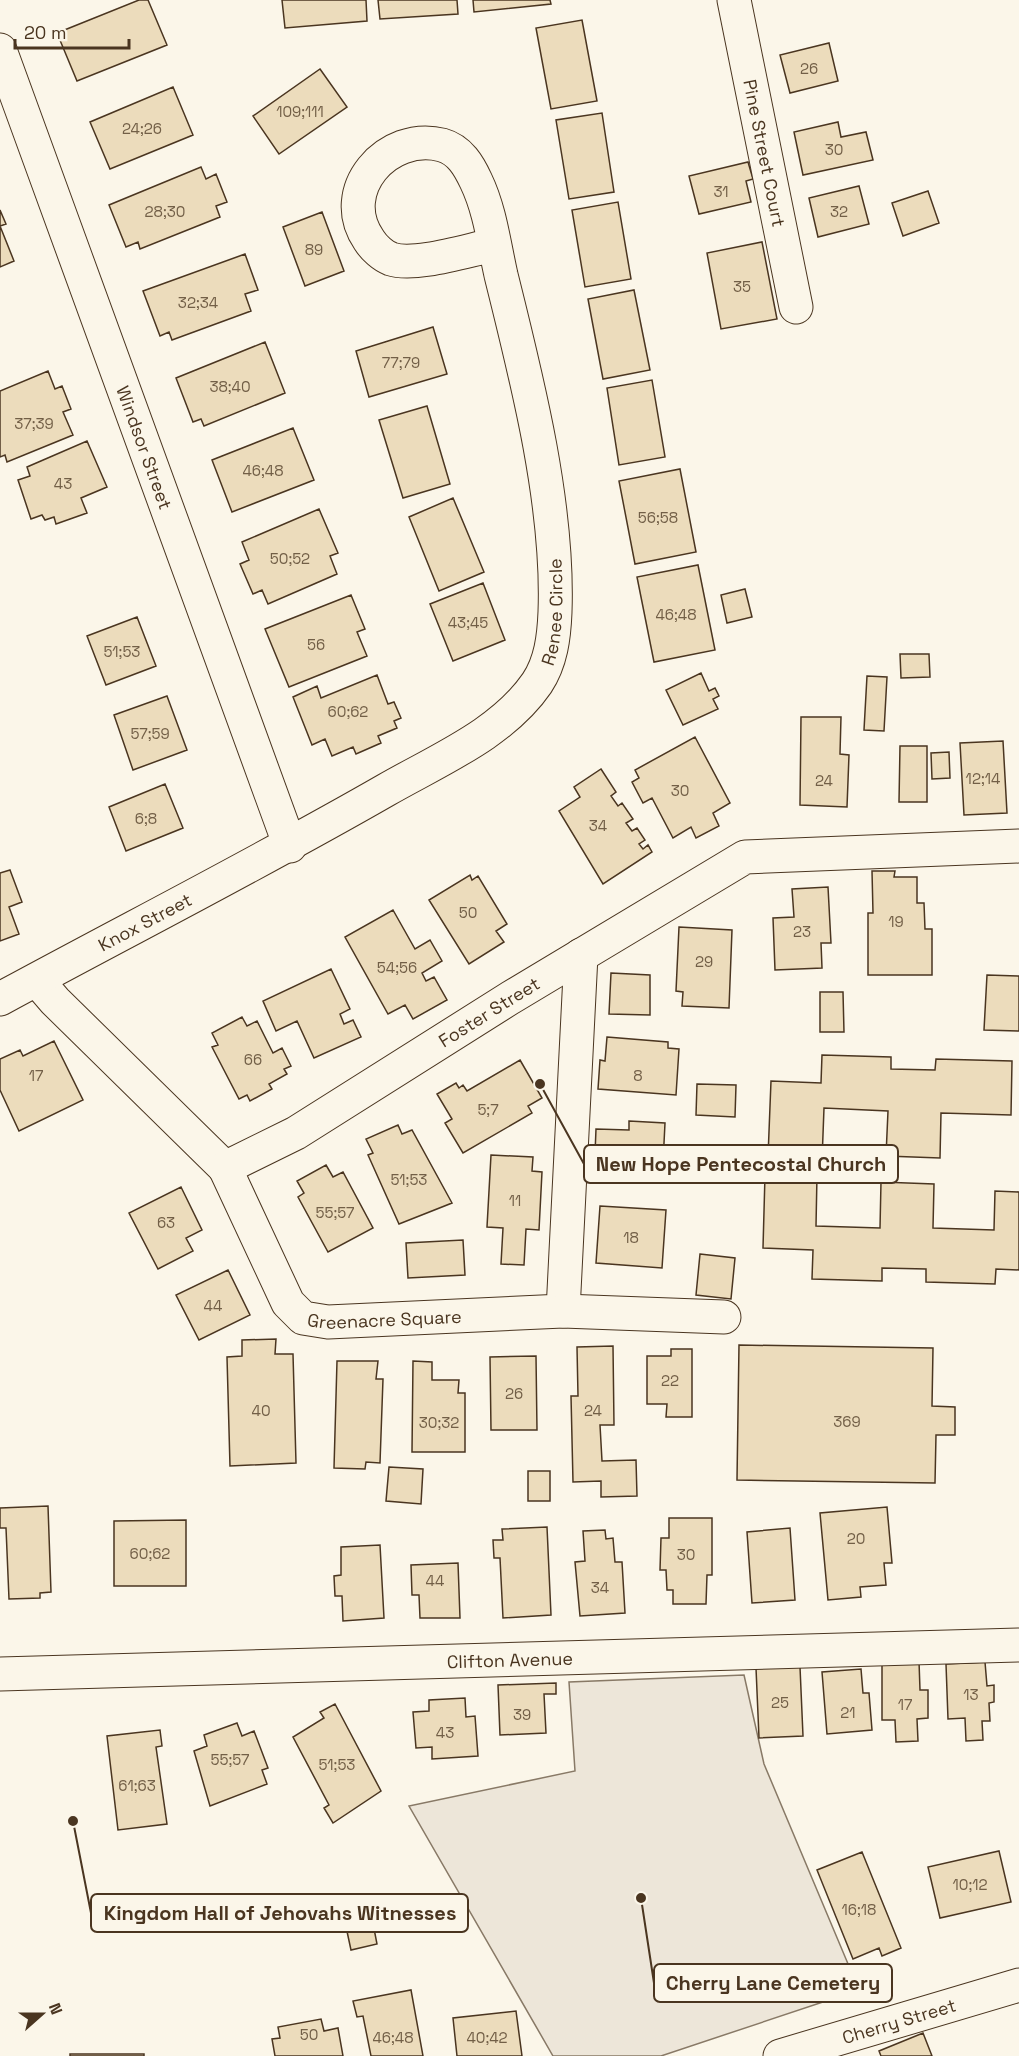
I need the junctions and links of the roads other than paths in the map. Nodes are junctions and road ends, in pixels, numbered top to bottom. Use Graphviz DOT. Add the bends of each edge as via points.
graph roads {
  1 [pos="734,0"];
  2 [pos="0,50"];
  3 [pos="494,245"];
  4 [pos="796,307"];
  5 [pos="290,846"];
  6 [pos="1019,846"];
  7 [pos="581,955"];
  8 [pos="37,980"];
  9 [pos="0,999"];
  10 [pos="225,1168"];
  11 [pos="563,1311"];
  12 [pos="724,1317"];
  13 [pos="1019,1645"];
  14 [pos="0,1674"];
  15 [pos="1019,1985"];
  16 [pos="780,2056"];
  1 -- 4 [label="street, Pine Street Court"];
  2 -- 5 [label="street, Windsor Street"];
  3 -- 5 [label="street, Renee Circle" via="533,411 550,526 555,615 546,666 524,698 484,733"];
  5 -- 8 [label="street, Knox Street"];
  6 -- 7 [label="street, Foster Street" via="745,857"];
  7 -- 10 [label="street, Foster Street" via="297,1133"];
  7 -- 11 [label="street"];
  8 -- 9 [label="street, Knox Street"];
  8 -- 10 [label="street"];
  10 -- 11 [label="street, Greenacre Square" via="288,1303 303,1318 328,1322"];
  11 -- 12 [label="street, Greenacre Square"];
  13 -- 14 [label="street, Clifton Avenue"];
  15 -- 16 [label="street, Cherry Street"];
}
